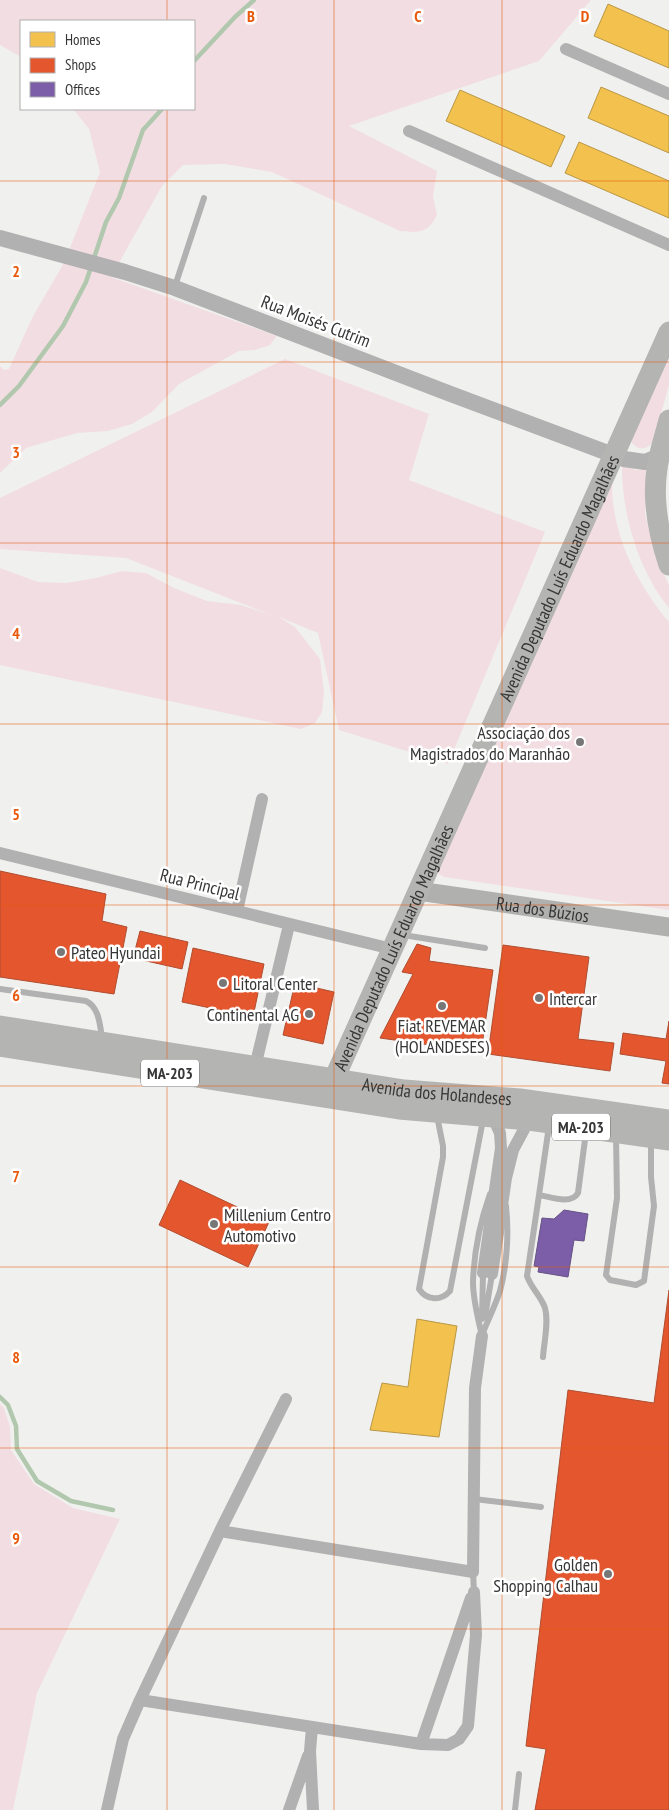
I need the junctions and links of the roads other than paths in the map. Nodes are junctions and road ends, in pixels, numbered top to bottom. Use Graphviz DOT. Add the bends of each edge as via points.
graph roads {
  1 [pos="566,49"];
  2 [pos="669,94"];
  3 [pos="409,131"];
  4 [pos="204,198"];
  5 [pos="0,238"];
  6 [pos="669,245"];
  7 [pos="175,288"];
  8 [pos="669,332"];
  9 [pos="669,420"];
  10 [pos="613,455"];
  11 [pos="660,456"];
  12 [pos="669,565"];
  13 [pos="262,799"];
  14 [pos="0,853"];
  15 [pos="418,891"];
  16 [pos="237,912"];
  17 [pos="289,925"];
  18 [pos="669,926"];
  19 [pos="396,942"];
  20 [pos="485,948"];
  21 [pos="0,989"];
  22 [pos="0,1026"];
  23 [pos="103,1042"];
  24 [pos="0,1046"];
  25 [pos="256,1066"];
  26 [pos="334,1079"];
  27 [pos="340,1099"];
  28 [pos="436,1112"];
  29 [pos="488,1116"];
  30 [pos="669,1120"];
  31 [pos="539,1121"];
  32 [pos="587,1128"];
  33 [pos="616,1132"];
  34 [pos="660,1139"];
  35 [pos="496,1175"];
  36 [pos="504,1194"];
  37 [pos="539,1195"];
  38 [pos="488,1273"];
  39 [pos="482,1336"];
  40 [pos="543,1357"];
  41 [pos="286,1400"];
  42 [pos="474,1499"];
  43 [pos="541,1507"];
  44 [pos="220,1531"];
  45 [pos="473,1572"];
  46 [pos="474,1592"];
  47 [pos="140,1700"];
  48 [pos="312,1727"];
  49 [pos="421,1744"];
  50 [pos="310,1751"];
  51 [pos="519,1774"];
  52 [pos="107,1810"];
  53 [pos="289,1810"];
  54 [pos="313,1810"];
  55 [pos="515,1810"];
  1 -- 2 [label="street"];
  3 -- 6 [label="street"];
  4 -- 7 [label="lane"];
  5 -- 7 [label="street, Rua Moisés Cutrim"];
  7 -- 10 [label="street, Rua Moisés Cutrim"];
  8 -- 10 [label="main road, Avenida Deputado Luís Eduardo Magalhães"];
  9 -- 11 [label="main road"];
  10 -- 11 [label="street, Rua Moisés Cutrim" via="638,462"];
  10 -- 15 [label="main road, Avenida Deputado Luís Eduardo Magalhães"];
  11 -- 12 [label="main road" via="657,512"];
  13 -- 16 [label="street"];
  14 -- 16 [label="street, Rua Principal"];
  15 -- 18 [label="main road, Rua dos Búzios"];
  15 -- 19 [label="main road, Avenida Deputado Luís Eduardo Magalhães"];
  16 -- 17 [label="street, Rua Principal"];
  17 -- 19 [label="street, Rua Principal"];
  17 -- 25 [label="street"];
  19 -- 20 [label="lane"];
  19 -- 26 [label="main road, Avenida Deputado Luís Eduardo Magalhães"];
  21 -- 23 [label="lane" via="92,1004"];
  22 -- 23 [label="main road, Avenida dos Holandeses / MA-203"];
  23 -- 25 [label="main road, Avenida dos Holandeses / MA-203"];
  24 -- 27 [label="main road, Avenida dos Holandeses / MA-203"];
  25 -- 26 [label="main road, Avenida dos Holandeses / MA-203"];
  26 -- 27 [label="main road, Avenida Deputado Luís Eduardo Magalhães"];
  26 -- 30 [label="main road, Avenida dos Holandeses / MA-203" via="404,1090 520,1099"];
  27 -- 28 [label="main road, Avenida dos Holandeses / MA-203"];
  28 -- 29 [label="main road, Avenida dos Holandeses / MA-203"];
  28 -- 29 [label="lane" via="443,1157 419,1289 426,1297 438,1299 450,1292"];
  29 -- 31 [label="main road, Avenida dos Holandeses / MA-203"];
  29 -- 35 [label="street" via="500,1133"];
  31 -- 32 [label="main road, Avenida dos Holandeses / MA-203"];
  31 -- 36 [label="street" via="513,1150"];
  31 -- 37 [label="lane"];
  32 -- 33 [label="main road, Avenida dos Holandeses / MA-203"];
  32 -- 37 [label="lane" via="576,1196 568,1200"];
  33 -- 34 [label="main road, Avenida dos Holandeses / MA-203"];
  33 -- 34 [label="lane" via="617,1198 606,1276 610,1280 636,1286 644,1281 654,1206 651,1177"];
  35 -- 38 [label="street"];
  35 -- 39 [label="lane" via="482,1218 473,1282"];
  36 -- 38 [label="street"];
  36 -- 39 [label="lane" via="508,1220 504,1267 500,1289"];
  37 -- 40 [label="lane" via="527,1276 545,1309"];
  38 -- 39 [label="lane"];
  39 -- 42 [label="street" via="475,1388"];
  41 -- 44 [label="street"];
  42 -- 43 [label="lane"];
  42 -- 45 [label="street"];
  44 -- 45 [label="street"];
  44 -- 47 [label="street"];
  45 -- 46 [label="lane"];
  46 -- 49 [label="street"];
  46 -- 49 [label="street" via="476,1635 468,1726 454,1743"];
  47 -- 48 [label="street"];
  47 -- 52 [label="street" via="123,1739"];
  48 -- 49 [label="street"];
  48 -- 50 [label="street"];
  50 -- 53 [label="street"];
  50 -- 54 [label="street"];
  51 -- 55 [label="lane"];
}
